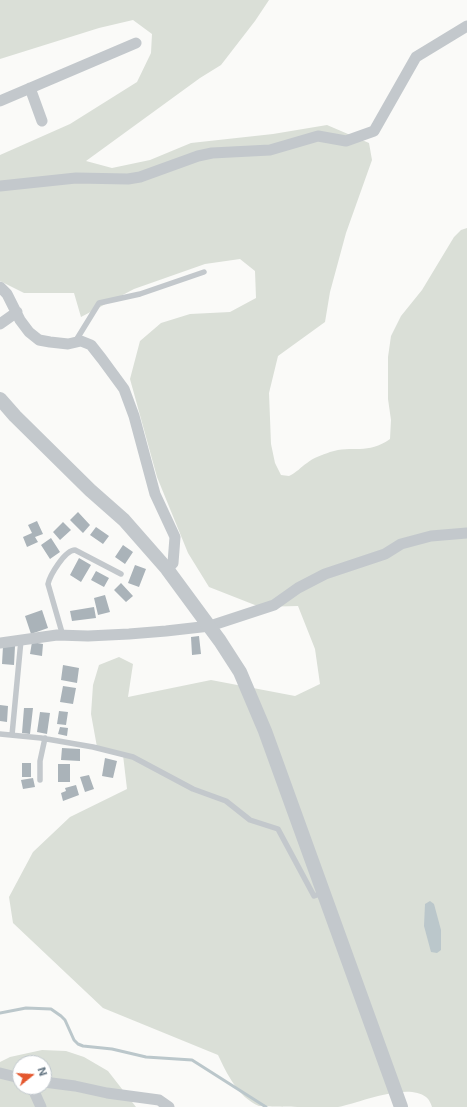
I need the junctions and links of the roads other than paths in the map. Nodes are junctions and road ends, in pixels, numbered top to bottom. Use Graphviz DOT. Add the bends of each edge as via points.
graph roads {
  1 [pos="467,26"];
  2 [pos="136,43"];
  3 [pos="30,88"];
  4 [pos="0,101"];
  5 [pos="42,121"];
  6 [pos="0,186"];
  7 [pos="204,272"];
  8 [pos="0,287"];
  9 [pos="17,312"];
  10 [pos="0,324"];
  11 [pos="75,342"];
  12 [pos="0,399"];
  13 [pos="467,533"];
  14 [pos="167,569"];
  15 [pos="121,574"];
  16 [pos="210,626"];
  17 [pos="62,636"];
  18 [pos="21,640"];
  19 [pos="0,643"];
  20 [pos="0,734"];
  21 [pos="12,735"];
  22 [pos="45,738"];
  23 [pos="40,780"];
  24 [pos="324,893"];
  25 [pos="0,1073"];
  26 [pos="12,1076"];
  27 [pos="52,1083"];
  28 [pos="36,1095"];
  29 [pos="41,1107"];
  30 [pos="169,1107"];
  31 [pos="401,1107"];
  1 -- 6 [label="street" via="416,57 374,131 346,141 318,136 270,150 198,156 128,179 76,178"];
  2 -- 3 [label="street"];
  3 -- 4 [label="street"];
  3 -- 5 [label="street"];
  7 -- 11 [label="lane" via="140,294 99,303"];
  8 -- 9 [label="street"];
  9 -- 10 [label="street"];
  9 -- 11 [label="street" via="29,332 39,340 68,344"];
  11 -- 14 [label="street" via="82,341 91,345 124,389 155,494 175,537 173,563"];
  12 -- 14 [label="street" via="90,490 124,520"];
  13 -- 16 [label="street" via="431,536 401,544 385,554 325,574 274,604"];
  14 -- 16 [label="street"];
  15 -- 17 [label="lane" via="75,550 67,552 48,584"];
  16 -- 17 [label="street" via="129,634"];
  16 -- 24 [label="street" via="240,672"];
  17 -- 18 [label="street"];
  18 -- 19 [label="street"];
  18 -- 21 [label="lane"];
  20 -- 21 [label="lane"];
  21 -- 22 [label="lane"];
  22 -- 23 [label="lane" via="40,762"];
  22 -- 24 [label="lane" via="133,757 193,789 226,801 250,820 275,827 314,896"];
  24 -- 31 [label="street"];
  25 -- 26 [label="street"];
  27 -- 30 [label="street" via="160,1100"];
  28 -- 29 [label="street"];
}
